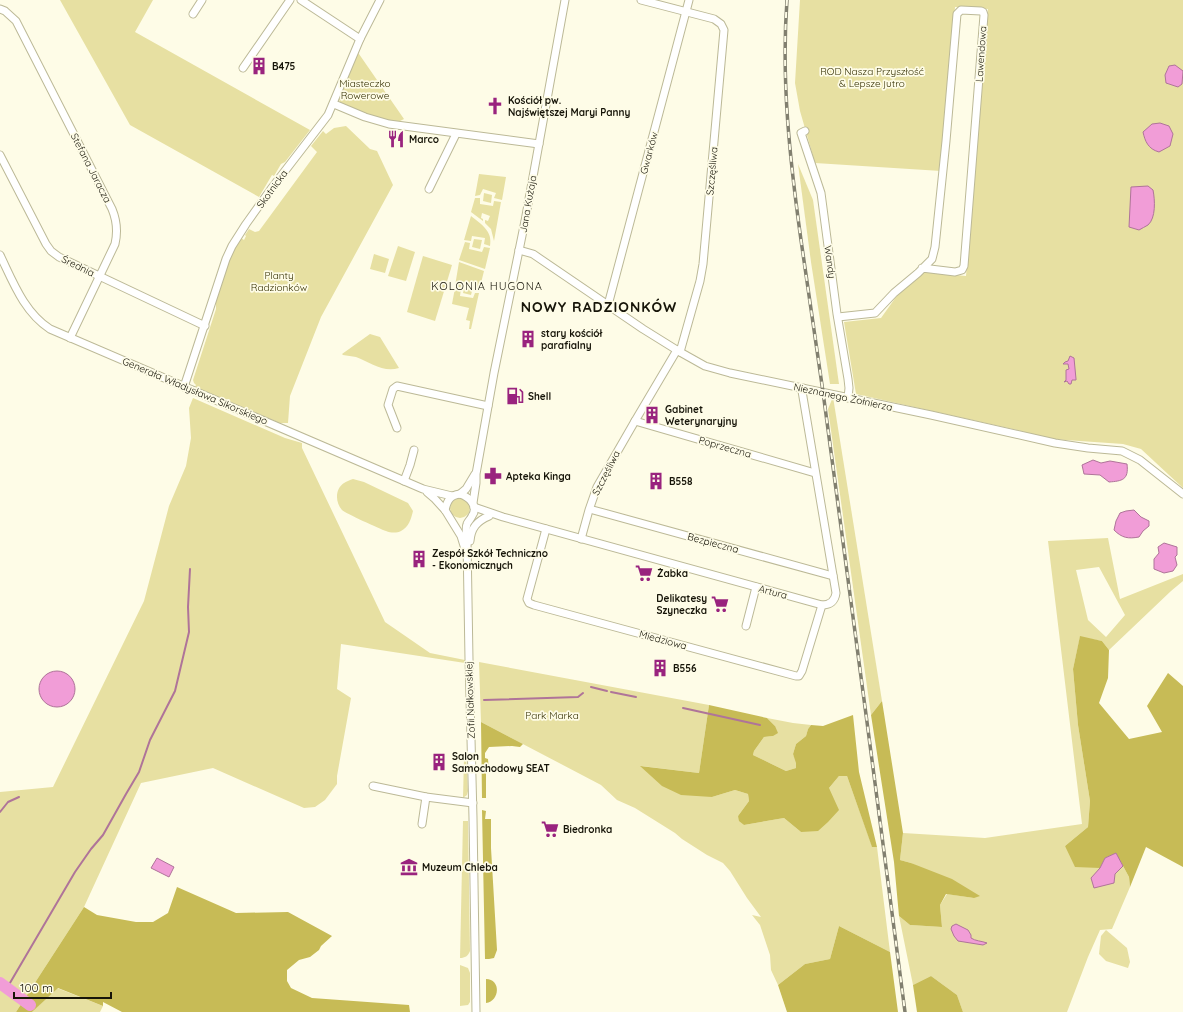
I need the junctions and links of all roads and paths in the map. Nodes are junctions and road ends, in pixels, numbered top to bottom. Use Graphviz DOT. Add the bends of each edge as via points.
graph roads {
  1 [pos="202,0"];
  2 [pos="290,0"];
  3 [pos="302,0"];
  4 [pos="380,0"];
  5 [pos="565,0"];
  6 [pos="641,0"];
  7 [pos="689,0"];
  8 [pos="0,9"];
  9 [pos="686,12"];
  10 [pos="192,14"];
  11 [pos="360,39"];
  12 [pos="243,68"];
  13 [pos="334,104"];
  14 [pos="805,131"];
  15 [pos="456,134"];
  16 [pos="538,144"];
  17 [pos="0,155"];
  18 [pos="429,189"];
  19 [pos="519,250"];
  20 [pos="0,255"];
  21 [pos="922,268"];
  22 [pos="100,277"];
  23 [pos="608,305"];
  24 [pos="838,317"];
  25 [pos="205,326"];
  26 [pos="70,338"];
  27 [pos="679,351"];
  28 [pos="184,387"];
  29 [pos="803,388"];
  30 [pos="848,398"];
  31 [pos="488,406"];
  32 [pos="635,420"];
  33 [pos="397,428"];
  34 [pos="414,450"];
  35 [pos="815,473"];
  36 [pos="476,474"];
  37 [pos="404,481"];
  38 [pos="423,489"];
  39 [pos="460,494"];
  40 [pos="1183,494"];
  41 [pos="452,496"];
  42 [pos="474,505"];
  43 [pos="445,510"];
  44 [pos="593,510"];
  45 [pos="489,516"];
  46 [pos="503,517"];
  47 [pos="471,518"];
  48 [pos="449,519"];
  49 [pos="546,528"];
  50 [pos="581,539"];
  51 [pos="467,557"];
  52 [pos="833,576"];
  53 [pos="756,587"];
  54 [pos="822,604"];
  55 [pos="746,626"];
  56 [pos="372,786"];
  57 [pos="426,797"];
  58 [pos="473,802"];
  59 [pos="422,824"];
  60 [pos="476,1012"];
  1 -- 10 [label="street"];
  2 -- 12 [label="street"];
  3 -- 11 [label="street"];
  4 -- 11 [label="street, Skotnicka"];
  5 -- 16 [label="street, Jana Kużaja"];
  6 -- 9 [label="street, Szczęśliwa"];
  7 -- 9 [label="street, Gwarków"];
  8 -- 22 [label="street, Stefana Jaracza" via="5,10 16,21 112,209 116,220 116,239"];
  9 -- 23 [label="street, Gwarków"];
  9 -- 27 [label="street, Szczęśliwa" via="714,19 724,30 703,264"];
  11 -- 13 [label="street, Skotnicka"];
  13 -- 15 [label="street" via="378,122"];
  13 -- 25 [label="street, Skotnicka" via="232,246"];
  14 -- 24 [label="street, Wandy" via="801,133 821,193"];
  15 -- 16 [label="street"];
  15 -- 18 [label="street"];
  16 -- 19 [label="street, Jana Kużaja"];
  17 -- 22 [label="street, Średnia" via="48,248 59,257"];
  19 -- 23 [label="street, Nieznanego Żołnierza" via="533,254"];
  19 -- 31 [label="street, Jana Kużaja"];
  20 -- 26 [label="street, Generała Władysława Sikorskiego" via="19,293 34,315 50,329"];
  21 -- 21 [label="street, Lawendowa" via="932,259 935,247 957,14 962,10 981,11 984,12 984,16 964,266 962,270 955,272"];
  21 -- 24 [label="street, Lawendowa" via="875,313"];
  22 -- 25 [label="street, Średnia"];
  22 -- 26 [label="street, Stefana Jaracza"];
  23 -- 27 [label="street, Nieznanego Żołnierza"];
  24 -- 30 [label="street, Wandy" via="848,379"];
  25 -- 28 [label="street, Skotnicka"];
  26 -- 28 [label="street, Generała Władysława Sikorskiego"];
  27 -- 29 [label="street, Nieznanego Żołnierza" via="715,370"];
  27 -- 32 [label="street, Szczęśliwa"];
  28 -- 37 [label="street, Generała Władysława Sikorskiego"];
  29 -- 30 [label="street, Nieznanego Żołnierza"];
  29 -- 35 [label="street"];
  30 -- 40 [label="street, Nieznanego Żołnierza" via="1055,443 1122,451 1140,460"];
  31 -- 33 [label="street" via="397,386 393,389 388,405"];
  31 -- 36 [label="street, Jana Kużaja"];
  32 -- 35 [label="street, Poprzeczna"];
  32 -- 50 [label="street, Szczęśliwa" via="597,487"];
  34 -- 37 [label="street"];
  35 -- 52 [label="street"];
  36 -- 39 [label="street, Jana Kużaja"];
  36 -- 42 [label="street, Jana Kużaja"];
  37 -- 38 [label="street, Generała Władysława Sikorskiego"];
  38 -- 41 [label="street"];
  38 -- 43 [label="street"];
  39 -- 41 [label="street"];
  39 -- 42 [label="street" via="470,498"];
  41 -- 43 [label="street"];
  42 -- 46 [label="street, Artura"];
  42 -- 47 [label="street"];
  43 -- 48 [label="street"];
  44 -- 52 [label="street, Bezpieczna"];
  45 -- 46 [label="street, Artura"];
  45 -- 47 [label="street, Artura"];
  45 -- 51 [label="street" via="479,521 471,531"];
  46 -- 49 [label="street, Artura"];
  47 -- 48 [label="street" via="466,522"];
  47 -- 51 [label="street" via="466,529"];
  48 -- 51 [label="street" via="461,536"];
  49 -- 50 [label="street, Artura"];
  49 -- 54 [label="street, Miedziowa" via="529,603 794,676 799,676 802,671"];
  50 -- 53 [label="street, Artura"];
  51 -- 58 [label="street, Zofii Nałkowskiej"];
  52 -- 54 [label="street" via="835,598 831,603"];
  53 -- 54 [label="street, Artura"];
  53 -- 55 [label="street"];
  56 -- 57 [label="street"];
  57 -- 58 [label="street"];
  57 -- 59 [label="street"];
  58 -- 60 [label="street, Zofii Nałkowskiej"];
}
